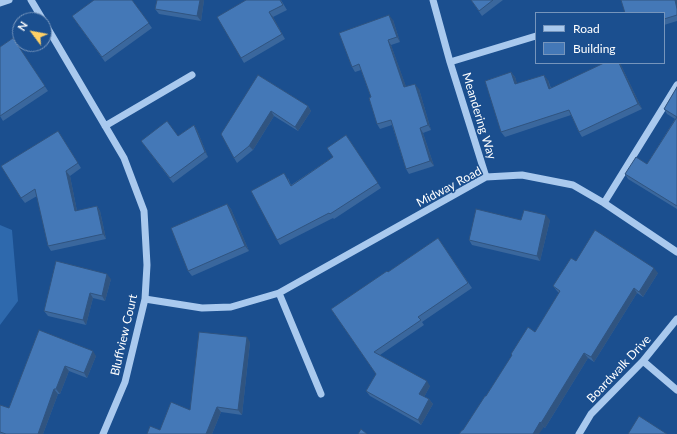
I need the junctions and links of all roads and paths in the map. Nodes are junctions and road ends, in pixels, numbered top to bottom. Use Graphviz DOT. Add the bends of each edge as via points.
graph roads {
  1 [pos="9,0"];
  2 [pos="31,0"];
  3 [pos="433,0"];
  4 [pos="0,3"];
  5 [pos="38,12"];
  6 [pos="52,36"];
  7 [pos="535,36"];
  8 [pos="450,62"];
  9 [pos="192,75"];
  10 [pos="677,85"];
  11 [pos="105,126"];
  12 [pos="486,177"];
  13 [pos="604,203"];
  14 [pos="677,252"];
  15 [pos="279,293"];
  16 [pos="145,299"];
  17 [pos="677,319"];
  18 [pos="643,361"];
  19 [pos="677,390"];
  20 [pos="321,394"];
  21 [pos="103,434"];
  22 [pos="579,434"];
  1 -- 4 [label="street"];
  2 -- 5 [label="street, Bluffview Court"];
  3 -- 8 [label="street, Meandering Way"];
  6 -- 11 [label="street, Bluffview Court"];
  7 -- 8 [label="street, Meandering Way"];
  8 -- 12 [label="street, Meandering Way"];
  9 -- 11 [label="street"];
  10 -- 13 [label="street"];
  11 -- 16 [label="street, Bluffview Court" via="124,158 144,211 147,265"];
  12 -- 13 [label="street, Midway Road" via="522,175 573,185"];
  12 -- 15 [label="street, Midway Road"];
  13 -- 14 [label="street, Midway Road"];
  15 -- 16 [label="street, Midway Road" via="231,307 202,308"];
  15 -- 20 [label="street"];
  16 -- 21 [label="street, Bluffview Court" via="125,382"];
  17 -- 18 [label="street, Boardwalk Drive"];
  18 -- 19 [label="street"];
  18 -- 22 [label="street, Boardwalk Drive" via="591,414"];
}
